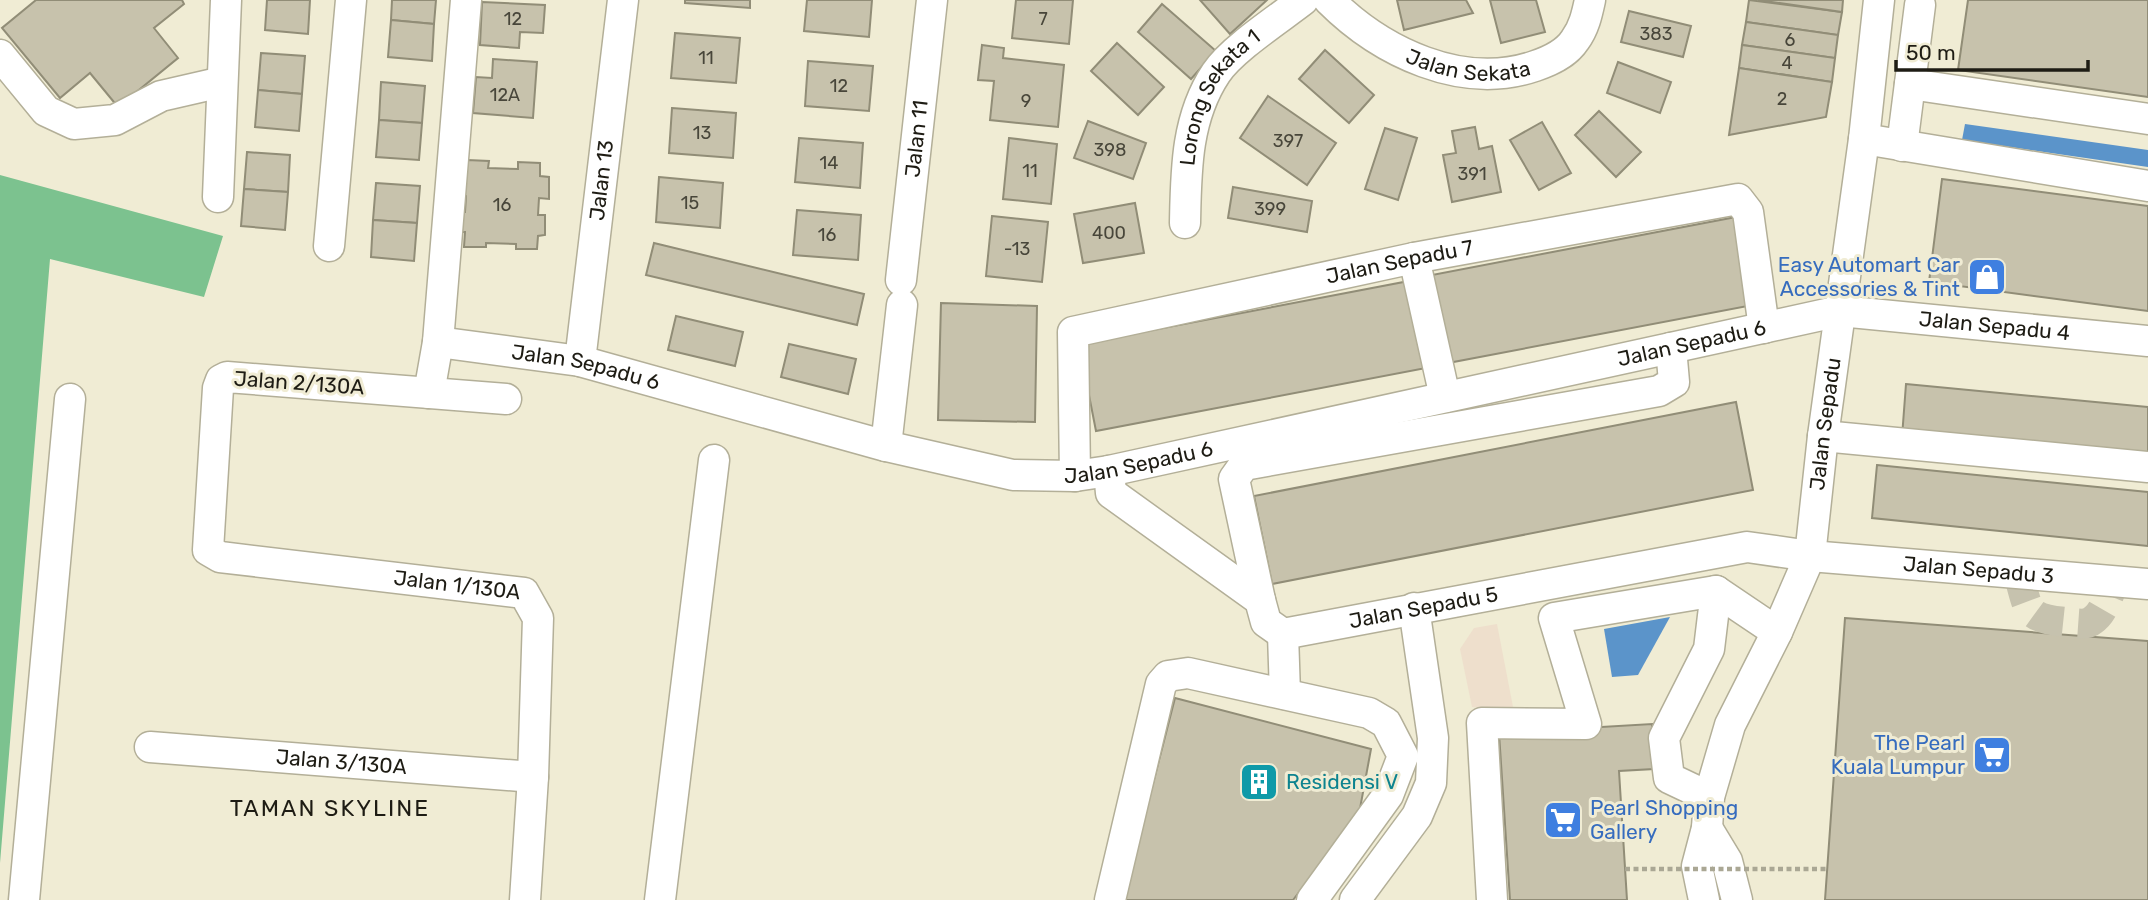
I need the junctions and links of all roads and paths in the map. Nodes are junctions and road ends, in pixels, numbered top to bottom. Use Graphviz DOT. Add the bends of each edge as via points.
graph roads {
  1 [pos="226,0"];
  2 [pos="351,0"];
  3 [pos="466,0"];
  4 [pos="623,0"];
  5 [pos="932,0"];
  6 [pos="1303,0"];
  7 [pos="1329,0"];
  8 [pos="1590,0"];
  9 [pos="1879,0"];
  10 [pos="1920,5"];
  11 [pos="0,55"];
  12 [pos="222,82"];
  13 [pos="1910,84"];
  14 [pos="2148,119"];
  15 [pos="1864,139"];
  16 [pos="1902,146"];
  17 [pos="2148,186"];
  18 [pos="218,197"];
  19 [pos="1185,223"];
  20 [pos="330,246"];
  21 [pos="1414,258"];
  22 [pos="1840,311"];
  23 [pos="1764,328"];
  24 [pos="2148,341"];
  25 [pos="438,342"];
  26 [pos="1671,348"];
  27 [pos="580,361"];
  28 [pos="429,393"];
  29 [pos="1446,397"];
  30 [pos="70,398"];
  31 [pos="506,399"];
  32 [pos="1823,436"];
  33 [pos="886,446"];
  34 [pos="715,460"];
  35 [pos="2148,467"];
  36 [pos="1109,471"];
  37 [pos="1075,475"];
  38 [pos="208,550"];
  39 [pos="1810,556"];
  40 [pos="2148,584"];
  41 [pos="1716,591"];
  42 [pos="1261,600"];
  43 [pos="1414,608"];
  44 [pos="1777,632"];
  45 [pos="1283,634"];
  46 [pos="1285,694"];
  47 [pos="150,747"];
  48 [pos="533,778"];
  49 [pos="1709,797"];
  50 [pos="1707,828"];
  51 [pos="1625,869"];
  52 [pos="1827,869"];
  53 [pos="24,900"];
  54 [pos="525,900"];
  55 [pos="660,900"];
  56 [pos="1110,900"];
  57 [pos="1312,900"];
  58 [pos="1354,900"];
  59 [pos="1492,900"];
  60 [pos="1704,900"];
  61 [pos="1737,900"];
  1 -- 12 [label="street"];
  2 -- 20 [label="street"];
  3 -- 25 [label="street"];
  4 -- 27 [label="street, Jalan 13"];
  5 -- 33 [label="street, Jalan 11"];
  6 -- 19 [label="street, Lorong Sekata 1" via="1217,71 1197,113 1186,162"];
  7 -- 8 [label="street, Jalan Sekata" via="1371,35 1402,53 1432,65 1487,75 1552,61 1574,42"];
  9 -- 15 [label="street, Jalan Sepadu"];
  10 -- 13 [label="street"];
  11 -- 12 [label="street" via="46,111 74,124 115,120 161,96"];
  12 -- 18 [label="street"];
  13 -- 14 [label="street"];
  13 -- 16 [label="street"];
  15 -- 16 [label="street"];
  15 -- 22 [label="street, Jalan Sepadu"];
  16 -- 17 [label="street"];
  21 -- 23 [label="street, Jalan Sepadu 7" via="1738,199 1748,212"];
  21 -- 29 [label="street"];
  21 -- 37 [label="street, Jalan Sepadu 7" via="1073,332"];
  22 -- 23 [label="street, Jalan Sepadu 6"];
  22 -- 24 [label="street, Jalan Sepadu 4"];
  22 -- 32 [label="street, Jalan Sepadu"];
  23 -- 26 [label="street, Jalan Sepadu 6"];
  25 -- 27 [label="street, Jalan Sepadu 6"];
  25 -- 28 [label="street"];
  26 -- 29 [label="street, Jalan Sepadu 6"];
  26 -- 42 [label="street" via="1674,382 1659,391 1244,465 1234,479"];
  27 -- 33 [label="street, Jalan Sepadu 6"];
  28 -- 31 [label="street, Jalan 2/130A"];
  28 -- 38 [label="street, Jalan 2/130A" via="221,380"];
  29 -- 36 [label="street, Jalan Sepadu 6"];
  30 -- 53 [label="street"];
  32 -- 35 [label="street"];
  32 -- 39 [label="street, Jalan Sepadu"];
  33 -- 37 [label="street, Jalan Sepadu 6" via="1013,475"];
  34 -- 55 [label="street"];
  36 -- 37 [label="street, Jalan Sepadu 6"];
  36 -- 42 [label="street" via="1111,493"];
  38 -- 48 [label="street, Jalan 1/130A" via="220,557 524,593 538,618"];
  39 -- 40 [label="street, Jalan Sepadu 3"];
  39 -- 43 [label="street, Jalan Sepadu 5" via="1747,547"];
  39 -- 44 [label="street, Jalan Sepadu"];
  41 -- 44 [label="street"];
  41 -- 49 [label="street" via="1709,649 1664,738 1669,778"];
  41 -- 59 [label="street" via="1554,618 1586,724 1482,723"];
  42 -- 45 [label="street" via="1266,622"];
  43 -- 45 [label="street, Jalan Sepadu 5"];
  43 -- 58 [label="street" via="1433,738 1431,783 1417,816"];
  44 -- 49 [label="street, Jalan Sepadu" via="1730,725"];
  45 -- 46 [label="street"];
  46 -- 56 [label="street" via="1188,673 1168,676 1161,684"];
  46 -- 57 [label="street" via="1369,713 1386,723 1404,756 1388,795"];
  47 -- 48 [label="street, Jalan 3/130A"];
  48 -- 54 [label="street, Jalan 1/130A"];
  49 -- 50 [label="street, Jalan Sepadu"];
  50 -- 60 [label="street, Jalan Sepadu" via="1697,866"];
  50 -- 61 [label="street" via="1727,861"];
  51 -- 52 [label="path, bridge"];
}
